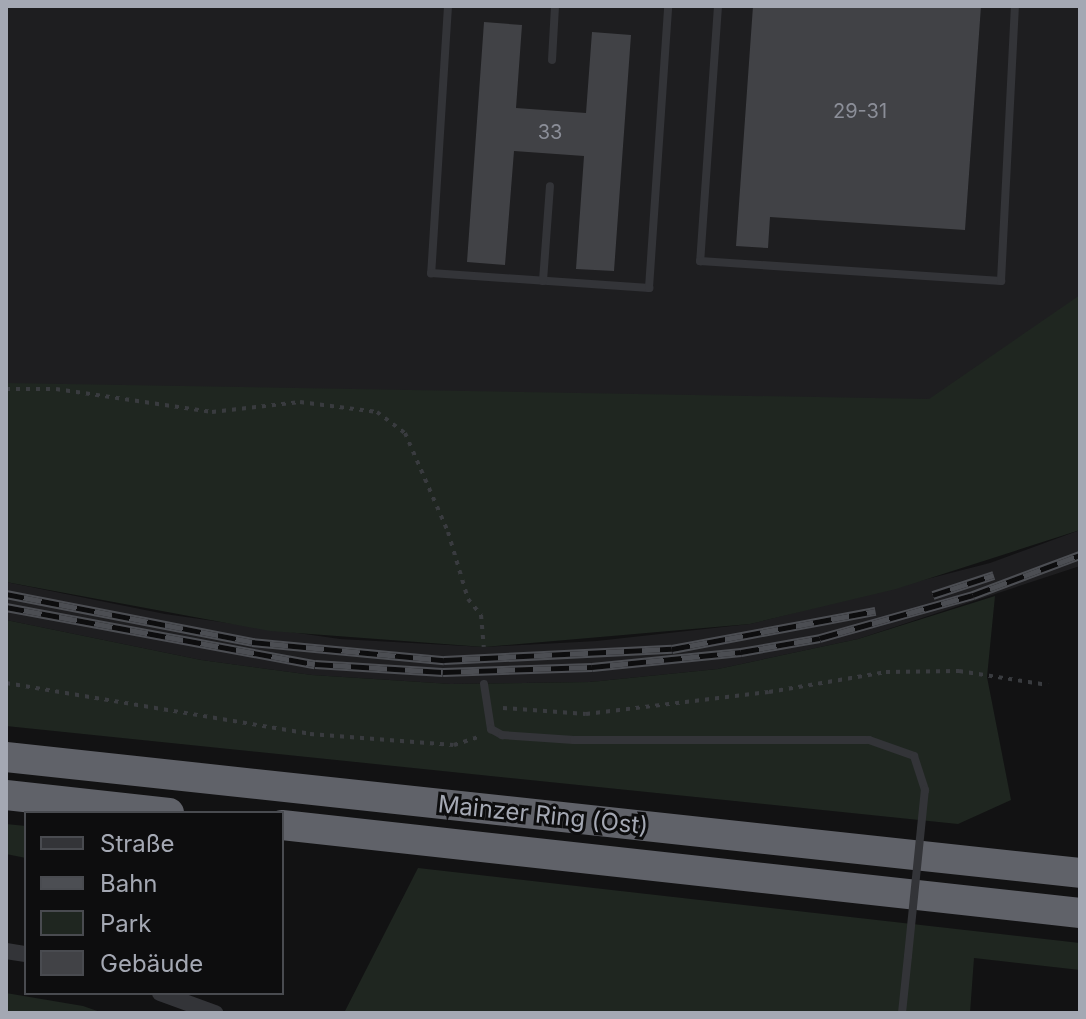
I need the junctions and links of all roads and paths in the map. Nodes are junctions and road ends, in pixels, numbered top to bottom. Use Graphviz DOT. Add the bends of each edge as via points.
graph roads {
  1 [pos="448,6"];
  2 [pos="555,6"];
  3 [pos="668,6"];
  4 [pos="718,6"];
  5 [pos="1015,6"];
  6 [pos="552,60"];
  7 [pos="550,186"];
  8 [pos="543,281"];
  9 [pos="6,389"];
  10 [pos="484,647"];
  11 [pos="6,683"];
  12 [pos="484,684"];
  13 [pos="1048,685"];
  14 [pos="489,707"];
  15 [pos="491,729"];
  16 [pos="6,757"];
  17 [pos="6,795"];
  18 [pos="151,811"];
  19 [pos="284,825"];
  20 [pos="1080,873"];
  21 [pos="1080,913"];
  22 [pos="166,995"];
  23 [pos="215,1013"];
  24 [pos="902,1013"];
  1 -- 8 [label="lane" via="431,273"];
  2 -- 6 [label="lane"];
  3 -- 8 [label="lane" via="649,288"];
  4 -- 5 [label="lane" via="700,261 1001,281"];
  7 -- 8 [label="lane"];
  9 -- 10 [label="path" via="56,389 212,412 300,402 377,412 405,433 448,532 468,599 481,615"];
  11 -- 15 [label="path" via="310,734 454,745"];
  12 -- 14 [label="lane"];
  13 -- 14 [label="path" via="959,671 886,672 586,714"];
  14 -- 15 [label="lane"];
  15 -- 24 [label="lane, bridge" via="502,735 574,740 869,740 914,756 925,790"];
  16 -- 20 [label="highway, Mainzer Ring (Ost)"];
  17 -- 18 [label="highway"];
  19 -- 21 [label="highway, Mainzer Ring (Ost)"];
  22 -- 23 [label="street"];
}
